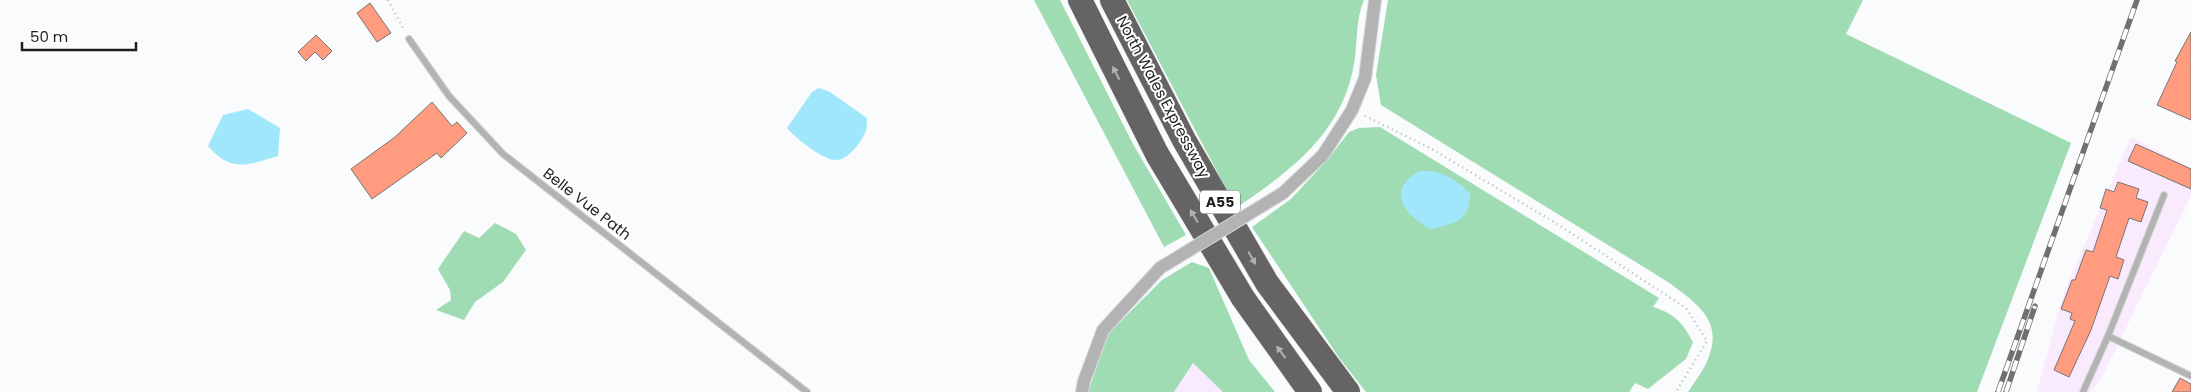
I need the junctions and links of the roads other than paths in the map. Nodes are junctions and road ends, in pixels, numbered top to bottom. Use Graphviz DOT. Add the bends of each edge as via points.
graph roads {
  1 [pos="1080,0"];
  2 [pos="1112,0"];
  3 [pos="1375,0"];
  4 [pos="409,38"];
  5 [pos="2164,195"];
  6 [pos="2108,336"];
  7 [pos="2191,376"];
  8 [pos="807,392"];
  9 [pos="1082,392"];
  10 [pos="1310,392"];
  11 [pos="1348,392"];
  12 [pos="2083,392"];
  10 -- 1 [label="highway, North Wales Expressway / A55, one-way" via="1243,298 1162,162"];
  2 -- 11 [label="highway, North Wales Expressway / A55, one-way" via="1184,140 1267,284"];
  3 -- 9 [label="street, bridge" via="1365,78 1352,110 1323,155 1283,193 1160,268 1103,330"];
  4 -- 8 [label="lane, Belle Vue Path" via="449,96 503,154"];
  5 -- 6 [label="lane"];
  6 -- 7 [label="lane"];
  6 -- 12 [label="lane"];
}
